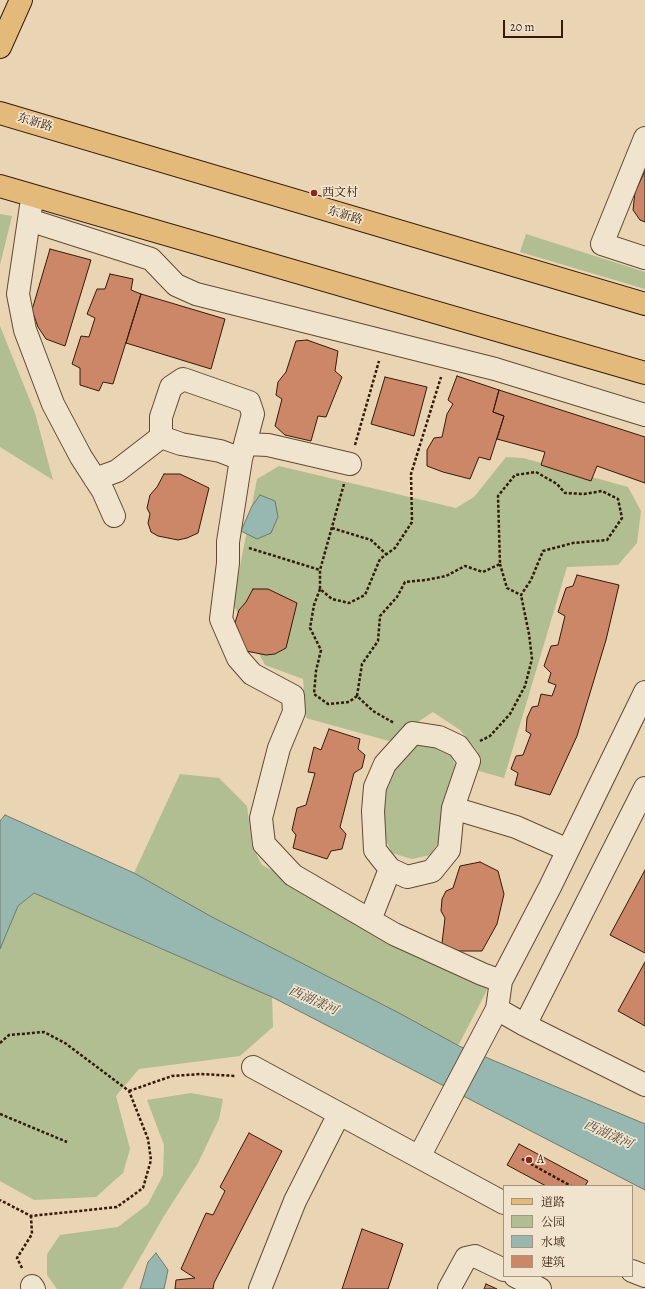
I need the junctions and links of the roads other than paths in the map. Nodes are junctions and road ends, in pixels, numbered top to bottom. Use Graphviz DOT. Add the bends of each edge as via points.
graph roads {
  1 [pos="21,0"];
  2 [pos="0,47"];
  3 [pos="0,113"];
  4 [pos="645,138"];
  5 [pos="0,186"];
  6 [pos="33,196"];
  7 [pos="29,220"];
  8 [pos="645,258"];
  9 [pos="645,304"];
  10 [pos="645,373"];
  11 [pos="645,415"];
  12 [pos="161,437"];
  13 [pos="243,452"];
  14 [pos="350,464"];
  15 [pos="95,479"];
  16 [pos="114,516"];
  17 [pos="645,692"];
  18 [pos="645,788"];
  19 [pos="453,808"];
  20 [pos="568,850"];
  21 [pos="390,869"];
  22 [pos="370,920"];
  23 [pos="501,981"];
  24 [pos="497,1009"];
  25 [pos="525,1025"];
  26 [pos="253,1067"];
  27 [pos="645,1085"];
  28 [pos="339,1114"];
  29 [pos="419,1157"];
  30 [pos="503,1202"];
  31 [pos="503,1270"];
  32 [pos="633,1271"];
  33 [pos="645,1276"];
  34 [pos="517,1277"];
  35 [pos="260,1289"];
  36 [pos="449,1289"];
  37 [pos="540,1289"];
  1 -- 2 [label="main road"];
  3 -- 9 [label="main road, 东新路"];
  4 -- 8 [label="street" via="602,244"];
  5 -- 6 [label="main road"];
  6 -- 7 [label="street"];
  6 -- 10 [label="main road"];
  7 -- 11 [label="street" via="151,259 176,285 196,294 495,369"];
  7 -- 15 [label="street" via="18,294 25,330 53,404"];
  12 -- 13 [label="street" via="181,444"];
  12 -- 13 [label="street" via="161,417 171,387 184,379 249,402 253,414"];
  12 -- 15 [label="street" via="117,471"];
  13 -- 14 [label="street" via="268,444"];
  13 -- 22 [label="street" via="228,542 221,620 238,658 252,674 293,696 294,712 279,748 262,818 264,844 293,875"];
  15 -- 16 [label="street"];
  17 -- 20 [label="street"];
  18 -- 25 [label="street"];
  19 -- 20 [label="street" via="516,827"];
  19 -- 21 [label="street" via="449,850 432,870 407,877"];
  19 -- 21 [label="street" via="469,761 458,746 439,737 413,733 385,764 376,787 373,811 375,850"];
  20 -- 23 [label="street"];
  21 -- 22 [label="street"];
  22 -- 23 [label="street" via="394,934"];
  23 -- 24 [label="street"];
  24 -- 25 [label="street"];
  24 -- 29 [label="street"];
  25 -- 27 [label="street"];
  26 -- 28 [label="street"];
  28 -- 29 [label="street"];
  28 -- 35 [label="street" via="295,1201"];
  29 -- 30 [label="street"];
  31 -- 36 [label="street" via="475,1256 466,1258"];
  32 -- 33 [label="street"];
  34 -- 37 [label="street"];
}
